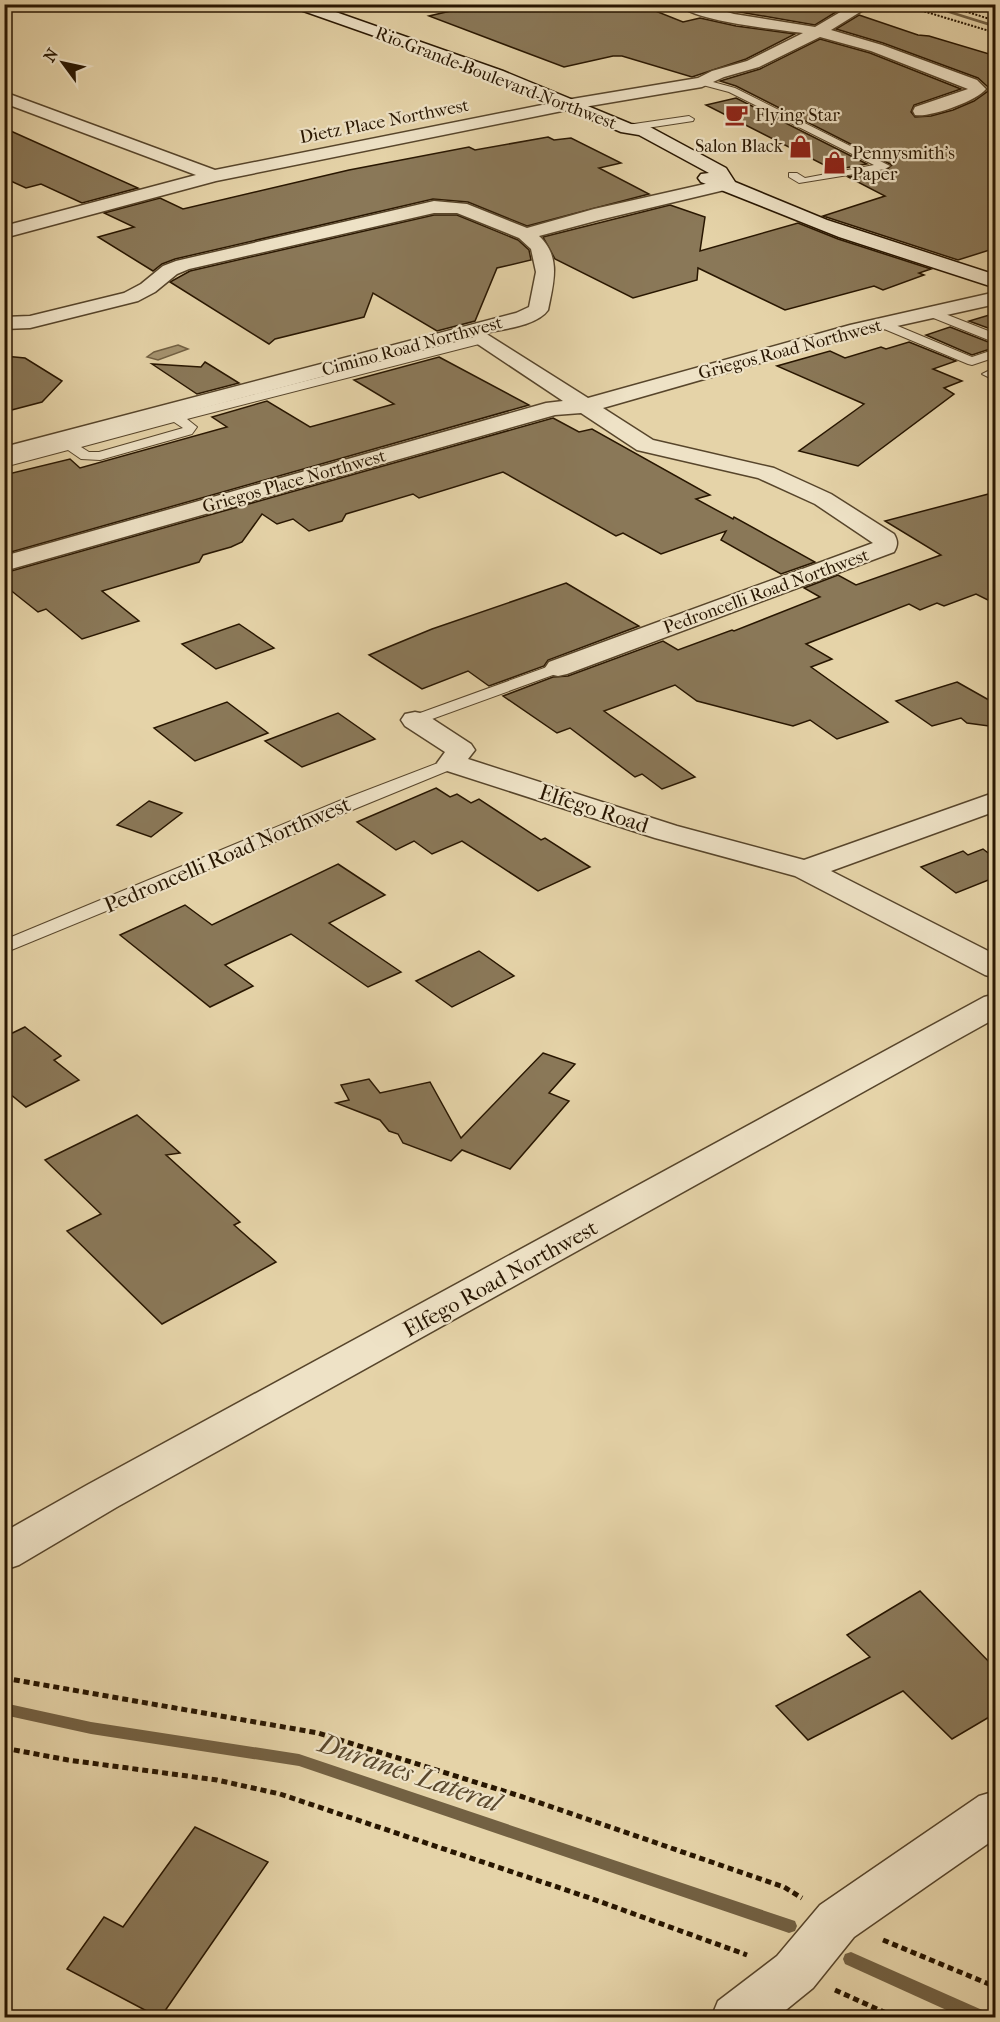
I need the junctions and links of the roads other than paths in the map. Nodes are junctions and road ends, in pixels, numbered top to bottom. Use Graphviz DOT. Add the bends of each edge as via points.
graph roads {
  1 [pos="297,4"];
  2 [pos="684,4"];
  3 [pos="866,4"];
  4 [pos="820,32"];
  5 [pos="702,82"];
  6 [pos="4,97"];
  7 [pos="572,104"];
  8 [pos="921,111"];
  9 [pos="689,119"];
  10 [pos="627,128"];
  11 [pos="793,175"];
  12 [pos="214,176"];
  13 [pos="727,184"];
  14 [pos="4,232"];
  15 [pos="526,234"];
  16 [pos="996,282"];
  17 [pos="996,298"];
  18 [pos="930,312"];
  19 [pos="4,323"];
  20 [pos="881,323"];
  21 [pos="483,339"];
  22 [pos="996,339"];
  23 [pos="996,353"];
  24 [pos="996,371"];
  25 [pos="996,377"];
  26 [pos="585,405"];
  27 [pos="4,454"];
  28 [pos="4,463"];
  29 [pos="4,564"];
  30 [pos="558,668"];
  31 [pos="415,720"];
  32 [pos="451,763"];
  33 [pos="996,801"];
  34 [pos="806,870"];
  35 [pos="4,947"];
  36 [pos="996,968"];
  37 [pos="996,1004"];
  38 [pos="4,1553"];
  39 [pos="996,1811"];
  40 [pos="736,2018"];
  1 -- 7 [label="street, Rio Grande Boulevard Northwest"];
  2 -- 4 [label="street" via="724,16"];
  3 -- 4 [label="street, Dietz Place Northwest"];
  4 -- 5 [label="street, Dietz Place Northwest" via="753,64"];
  4 -- 8 [label="street" via="971,83 978,89 971,95"];
  5 -- 7 [label="street, Dietz Place Northwest"];
  5 -- 11 [label="lane" via="732,90 885,166 803,181"];
  6 -- 12 [label="street"];
  7 -- 10 [label="street, Rio Grande Boulevard Northwest"];
  7 -- 12 [label="street, Dietz Place Northwest"];
  9 -- 10 [label="lane"];
  10 -- 13 [label="street, Rio Grande Boulevard Northwest" via="624,134 701,176"];
  12 -- 14 [label="street, Dietz Place Northwest"];
  13 -- 15 [label="street"];
  13 -- 16 [label="street, Rio Grande Boulevard Northwest" via="864,240"];
  15 -- 19 [label="street" via="460,208 434,207 183,265 131,297 30,322"];
  15 -- 27 [label="street, Cimino Road Northwest" via="540,248 546,272 538,310 523,317"];
  17 -- 18 [label="street, Griegos Road Northwest"];
  18 -- 20 [label="street, Griegos Road Northwest"];
  18 -- 22 [label="lane"];
  20 -- 23 [label="lane" via="972,361"];
  20 -- 26 [label="street, Griegos Road Northwest"];
  21 -- 26 [label="street, Pedroncelli Road Northwest"];
  21 -- 28 [label="lane" via="177,418 190,427 187,431 100,456 86,456 70,446"];
  24 -- 25 [label="lane" via="988,374"];
  26 -- 29 [label="street, Griegos Place Northwest" via="554,408"];
  26 -- 30 [label="street, Pedroncelli Road Northwest" via="645,445 766,472 789,482 885,538 885,547"];
  30 -- 31 [label="lane, Pedroncelli Road Northwest"];
  31 -- 32 [label="street" via="461,750"];
  32 -- 34 [label="street, Elfego Road" via="666,832"];
  32 -- 35 [label="lane, Pedroncelli Road Northwest"];
  33 -- 34 [label="street"];
  34 -- 36 [label="street"];
  37 -- 38 [label="street, Elfego Road Northwest"];
  39 -- 40 [label="street" via="837,1921 795,1972"];
}
